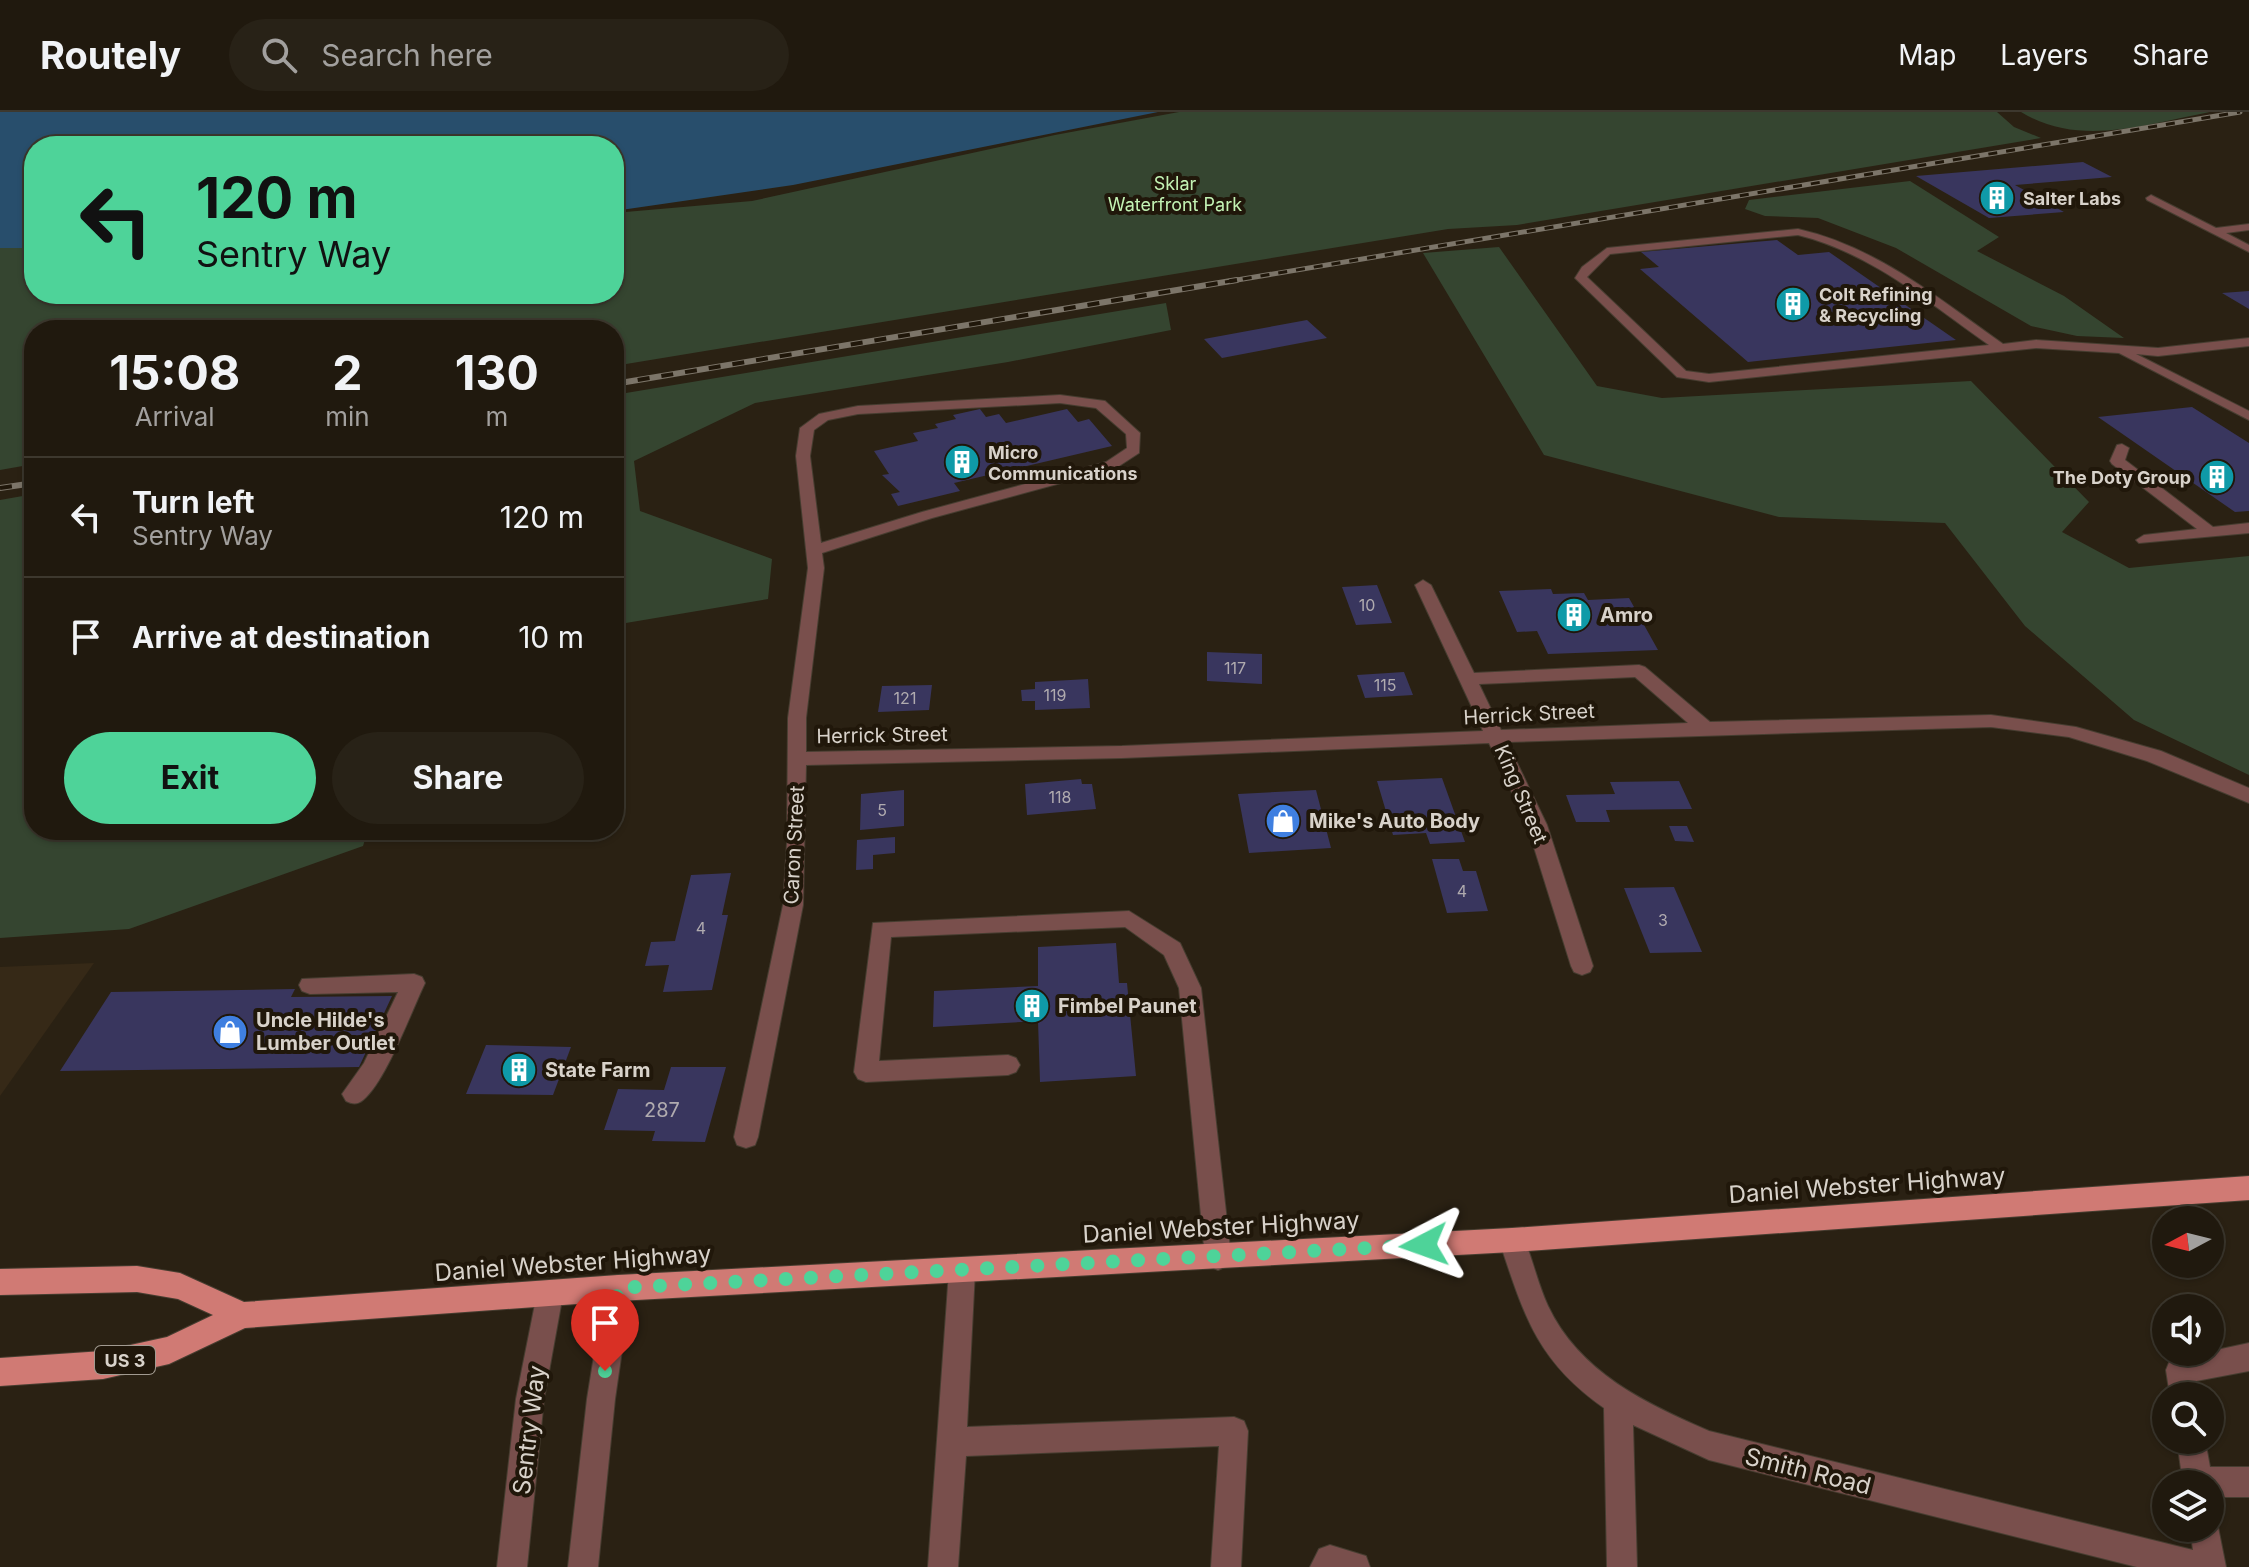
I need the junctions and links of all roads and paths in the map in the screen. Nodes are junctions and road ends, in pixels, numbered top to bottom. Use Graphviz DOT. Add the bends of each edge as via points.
graph roads {
  1 [pos="2151,198"];
  2 [pos="2249,227"];
  3 [pos="2215,231"];
  4 [pos="2249,249"];
  5 [pos="2249,342"];
  6 [pos="2000,347"];
  7 [pos="2118,350"];
  8 [pos="2249,416"];
  9 [pos="2122,448"];
  10 [pos="2249,528"];
  11 [pos="2211,533"];
  12 [pos="2144,540"];
  13 [pos="816,550"];
  14 [pos="1423,585"];
  15 [pos="1469,679"];
  16 [pos="1706,729"];
  17 [pos="1498,738"];
  18 [pos="798,759"];
  19 [pos="2249,796"];
  20 [pos="1582,966"];
  21 [pos="310,985"];
  22 [pos="1008,1065"];
  23 [pos="354,1094"];
  24 [pos="746,1137"];
  25 [pos="2249,1188"];
  26 [pos="1512,1240"];
  27 [pos="1218,1257"];
  28 [pos="962,1271"];
  29 [pos="0,1282"];
  30 [pos="618,1288"];
  31 [pos="550,1294"];
  32 [pos="243,1315"];
  33 [pos="2249,1357"];
  34 [pos="0,1372"];
  35 [pos="2182,1382"];
  36 [pos="1618,1400"];
  37 [pos="952,1442"];
  38 [pos="2224,1482"];
  39 [pos="2249,1482"];
  40 [pos="2207,1542"];
  41 [pos="512,1567"];
  42 [pos="583,1567"];
  43 [pos="943,1567"];
  44 [pos="1226,1567"];
  45 [pos="1325,1567"];
  46 [pos="1355,1567"];
  47 [pos="1622,1567"];
  48 [pos="2199,1567"];
  49 [pos="2211,1567"];
  1 -- 3 [label="street"];
  2 -- 3 [label="street"];
  3 -- 4 [label="street"];
  5 -- 7 [label="street" via="2158,352"];
  6 -- 6 [label="street" via="1709,378 1682,374 1581,278 1607,251 1798,232 1849,245"];
  6 -- 7 [label="street"];
  7 -- 8 [label="street"];
  9 -- 11 [label="street" via="2117,461"];
  10 -- 11 [label="street"];
  11 -- 12 [label="street"];
  13 -- 13 [label="street, Caron Street" via="803,438 807,428 824,417 858,410 1060,399 1100,404 1133,433 1134,450 1111,465"];
  13 -- 18 [label="street, Caron Street" via="797,718"];
  14 -- 15 [label="street, King Street"];
  15 -- 16 [label="street" via="1639,671"];
  15 -- 17 [label="street, King Street"];
  16 -- 17 [label="street, Herrick Street"];
  16 -- 19 [label="street, Herrick Street" via="1991,721 2070,731 2154,756"];
  17 -- 18 [label="street, Herrick Street"];
  17 -- 20 [label="street, King Street" via="1537,825"];
  18 -- 24 [label="street, Caron Street" via="793,905"];
  21 -- 23 [label="street" via="414,983 372,1070"];
  22 -- 27 [label="street" via="866,1072 881,929 1129,919 1172,949 1190,988"];
  25 -- 26 [label="main road, Daniel Webster Highway / US 3"];
  26 -- 27 [label="main road, Daniel Webster Highway / US 3"];
  26 -- 36 [label="street, Smith Road" via="1544,1326 1577,1372"];
  27 -- 28 [label="main road, Daniel Webster Highway / US 3"];
  28 -- 30 [label="main road, Daniel Webster Highway / US 3"];
  28 -- 37 [label="street"];
  29 -- 32 [label="main road, Daniel Webster Highway / US 3" via="137,1279 180,1286"];
  30 -- 31 [label="main road, Daniel Webster Highway / US 3"];
  30 -- 42 [label="street"];
  31 -- 32 [label="main road, Daniel Webster Highway / US 3"];
  31 -- 41 [label="street, Sentry Way" via="530,1399"];
  32 -- 34 [label="main road, Daniel Webster Highway / US 3" via="169,1350 103,1365"];
  33 -- 35 [label="street" via="2180,1370"];
  36 -- 47 [label="street"];
  36 -- 48 [label="street, Smith Road" via="1709,1445"];
  37 -- 43 [label="street"];
  37 -- 44 [label="street" via="1234,1431"];
  38 -- 39 [label="street"];
  40 -- 49 [label="street"];
  45 -- 46 [label="street" via="1330,1560"];
}
